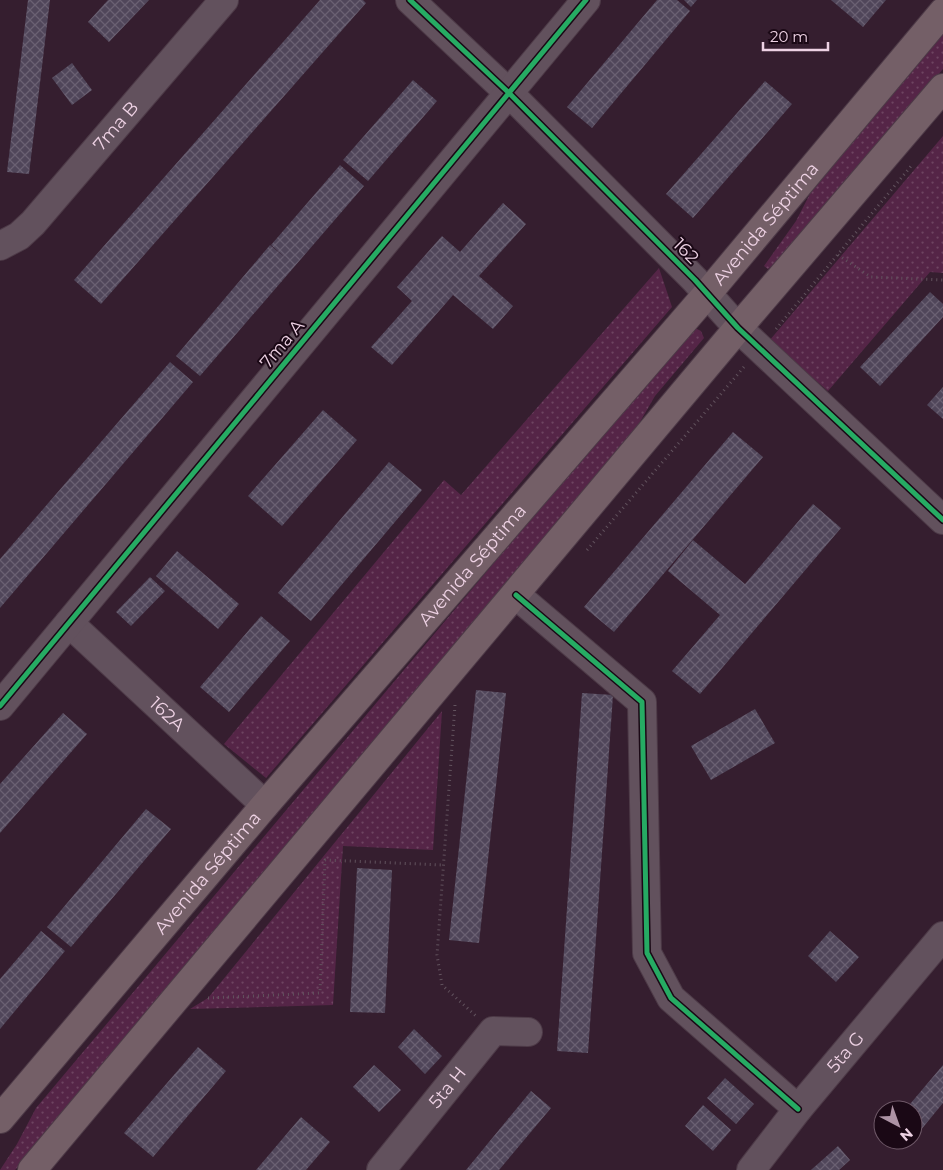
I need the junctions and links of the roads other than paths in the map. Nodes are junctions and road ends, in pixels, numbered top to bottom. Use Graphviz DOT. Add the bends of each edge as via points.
graph roads {
  1 [pos="224,0"];
  2 [pos="410,0"];
  3 [pos="586,0"];
  4 [pos="943,12"];
  5 [pos="943,88"];
  6 [pos="509,93"];
  7 [pos="0,246"];
  8 [pos="706,294"];
  9 [pos="738,328"];
  10 [pos="943,520"];
  11 [pos="516,595"];
  12 [pos="69,623"];
  13 [pos="0,706"];
  14 [pos="265,805"];
  15 [pos="943,936"];
  16 [pos="528,1032"];
  17 [pos="798,1109"];
  18 [pos="0,1118"];
  19 [pos="32,1170"];
  20 [pos="381,1170"];
  21 [pos="751,1170"];
  1 -- 7 [label="street, 7ma B" via="33,223 19,236"];
  2 -- 6 [label="street, 162"];
  3 -- 6 [label="street, 7ma A"];
  4 -- 8 [label="main road, Avenida Séptima"];
  5 -- 9 [label="main road"];
  6 -- 8 [label="street, 162"];
  6 -- 12 [label="street, 7ma A"];
  8 -- 9 [label="street, 162"];
  8 -- 14 [label="main road, Avenida Séptima"];
  9 -- 10 [label="street, 162"];
  9 -- 11 [label="main road"];
  11 -- 17 [label="street" via="642,702 647,953 672,998"];
  11 -- 19 [label="main road"];
  12 -- 13 [label="street, 7ma A"];
  12 -- 14 [label="street, 162A"];
  14 -- 18 [label="main road, Avenida Séptima"];
  15 -- 17 [label="street, 5ta G"];
  16 -- 20 [label="street, 5ta H" via="493,1031"];
  17 -- 21 [label="street, 5ta G"];
}
